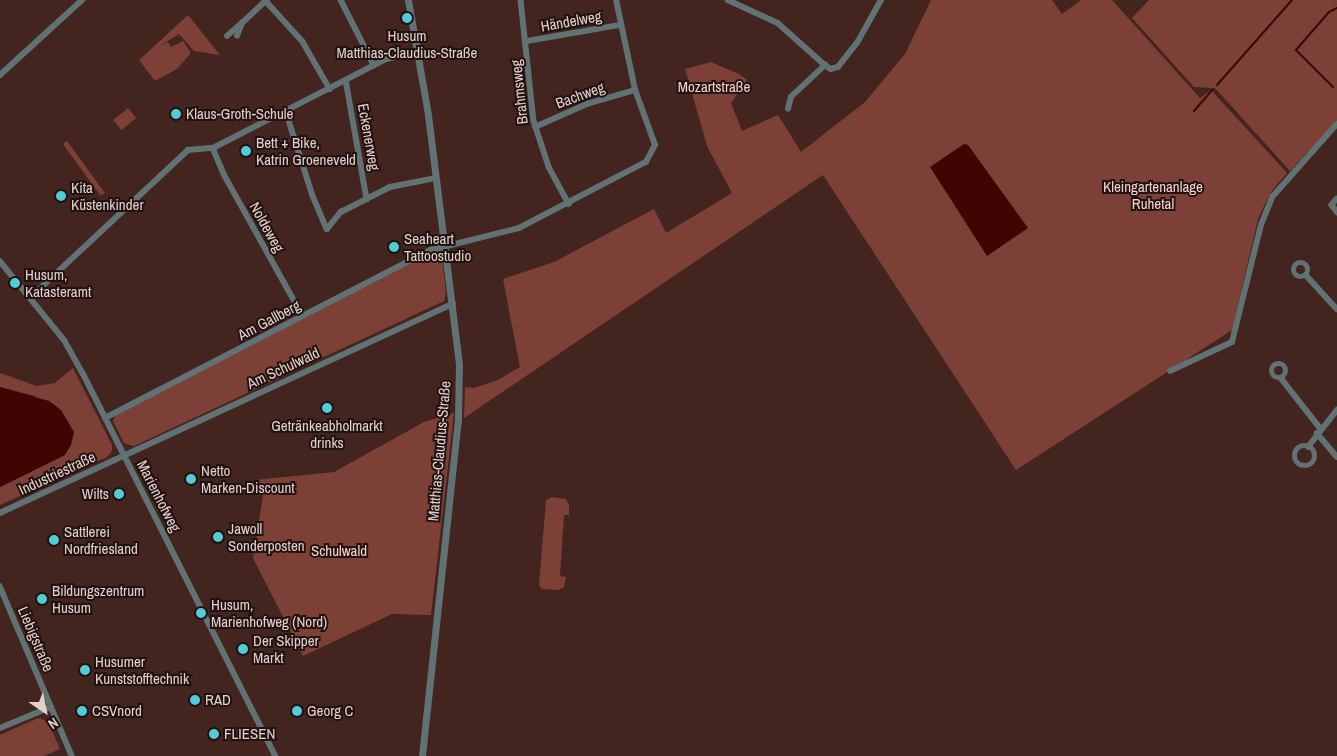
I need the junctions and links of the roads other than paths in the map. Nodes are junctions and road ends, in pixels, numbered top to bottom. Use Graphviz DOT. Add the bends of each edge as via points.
graph roads {
  1 [pos="82,0"];
  2 [pos="266,0"];
  3 [pos="342,0"];
  4 [pos="408,0"];
  5 [pos="521,0"];
  6 [pos="616,0"];
  7 [pos="728,0"];
  8 [pos="881,0"];
  9 [pos="242,23"];
  10 [pos="620,25"];
  11 [pos="227,36"];
  12 [pos="236,36"];
  13 [pos="527,42"];
  14 [pos="418,52"];
  15 [pos="374,65"];
  16 [pos="825,65"];
  17 [pos="0,75"];
  18 [pos="346,80"];
  19 [pos="330,89"];
  20 [pos="635,90"];
  21 [pos="788,109"];
  22 [pos="286,111"];
  23 [pos="1337,124"];
  24 [pos="536,127"];
  25 [pos="213,148"];
  26 [pos="436,178"];
  27 [pos="367,199"];
  28 [pos="1337,199"];
  29 [pos="569,204"];
  30 [pos="1337,212"];
  31 [pos="445,246"];
  32 [pos="0,261"];
  33 [pos="1306,275"];
  34 [pos="31,297"];
  35 [pos="453,304"];
  36 [pos="1337,310"];
  37 [pos="303,316"];
  38 [pos="1170,371"];
  39 [pos="1281,378"];
  40 [pos="1337,410"];
  41 [pos="105,418"];
  42 [pos="1319,431"];
  43 [pos="1308,447"];
  44 [pos="124,456"];
  45 [pos="1337,457"];
  46 [pos="0,513"];
  47 [pos="0,586"];
  48 [pos="51,707"];
  49 [pos="0,728"];
  50 [pos="72,756"];
  51 [pos="276,756"];
  52 [pos="422,756"];
  1 -- 17 [label="street"];
  2 -- 9 [label="street"];
  2 -- 19 [label="street" via="303,42"];
  3 -- 15 [label="street"];
  4 -- 14 [label="street, Matthias-Claudius-Straße"];
  5 -- 13 [label="street, Brahmsweg"];
  6 -- 10 [label="street"];
  7 -- 16 [label="street" via="778,23"];
  8 -- 16 [label="street" via="857,43 838,67 831,70"];
  9 -- 11 [label="street"];
  9 -- 12 [label="street"];
  10 -- 13 [label="street, Händelweg"];
  10 -- 20 [label="street"];
  13 -- 24 [label="street, Brahmsweg" via="530,96"];
  14 -- 15 [label="street" via="397,55"];
  14 -- 26 [label="street, Matthias-Claudius-Straße"];
  15 -- 18 [label="street"];
  16 -- 21 [label="street" via="791,96"];
  18 -- 19 [label="street"];
  18 -- 27 [label="street, Eckenerweg"];
  19 -- 22 [label="street"];
  20 -- 24 [label="street, Bachweg" via="587,104"];
  20 -- 29 [label="street" via="654,140 653,154 640,166"];
  22 -- 25 [label="street"];
  22 -- 27 [label="street" via="312,196 327,229 342,212"];
  23 -- 38 [label="street" via="1273,196 1261,225 1232,342"];
  24 -- 29 [label="street, Brahmsweg" via="549,167"];
  25 -- 34 [label="street" via="194,148 181,156"];
  25 -- 37 [label="street, Noldeweg" via="225,176"];
  26 -- 27 [label="street" via="390,187"];
  26 -- 31 [label="street, Matthias-Claudius-Straße"];
  28 -- 30 [label="street" via="1332,205"];
  29 -- 31 [label="street" via="506,233"];
  31 -- 35 [label="street, Matthias-Claudius-Straße"];
  31 -- 37 [label="street, Am Gallberg" via="431,250"];
  32 -- 34 [label="street, Marienhofweg"];
  33 -- 36 [label="street"];
  34 -- 41 [label="street, Marienhofweg" via="65,340"];
  35 -- 44 [label="street, Am Schulwald"];
  35 -- 52 [label="street, Matthias-Claudius-Straße" via="459,365 458,419"];
  37 -- 41 [label="street, Am Gallberg"];
  39 -- 42 [label="street"];
  40 -- 42 [label="street"];
  41 -- 44 [label="street, Marienhofweg"];
  42 -- 43 [label="street"];
  42 -- 45 [label="street"];
  44 -- 46 [label="street, Industriestraße"];
  44 -- 51 [label="street, Marienhofweg"];
  47 -- 48 [label="street, Liebigstraße"];
  48 -- 49 [label="street"];
  48 -- 50 [label="street, Liebigstraße"];
}
